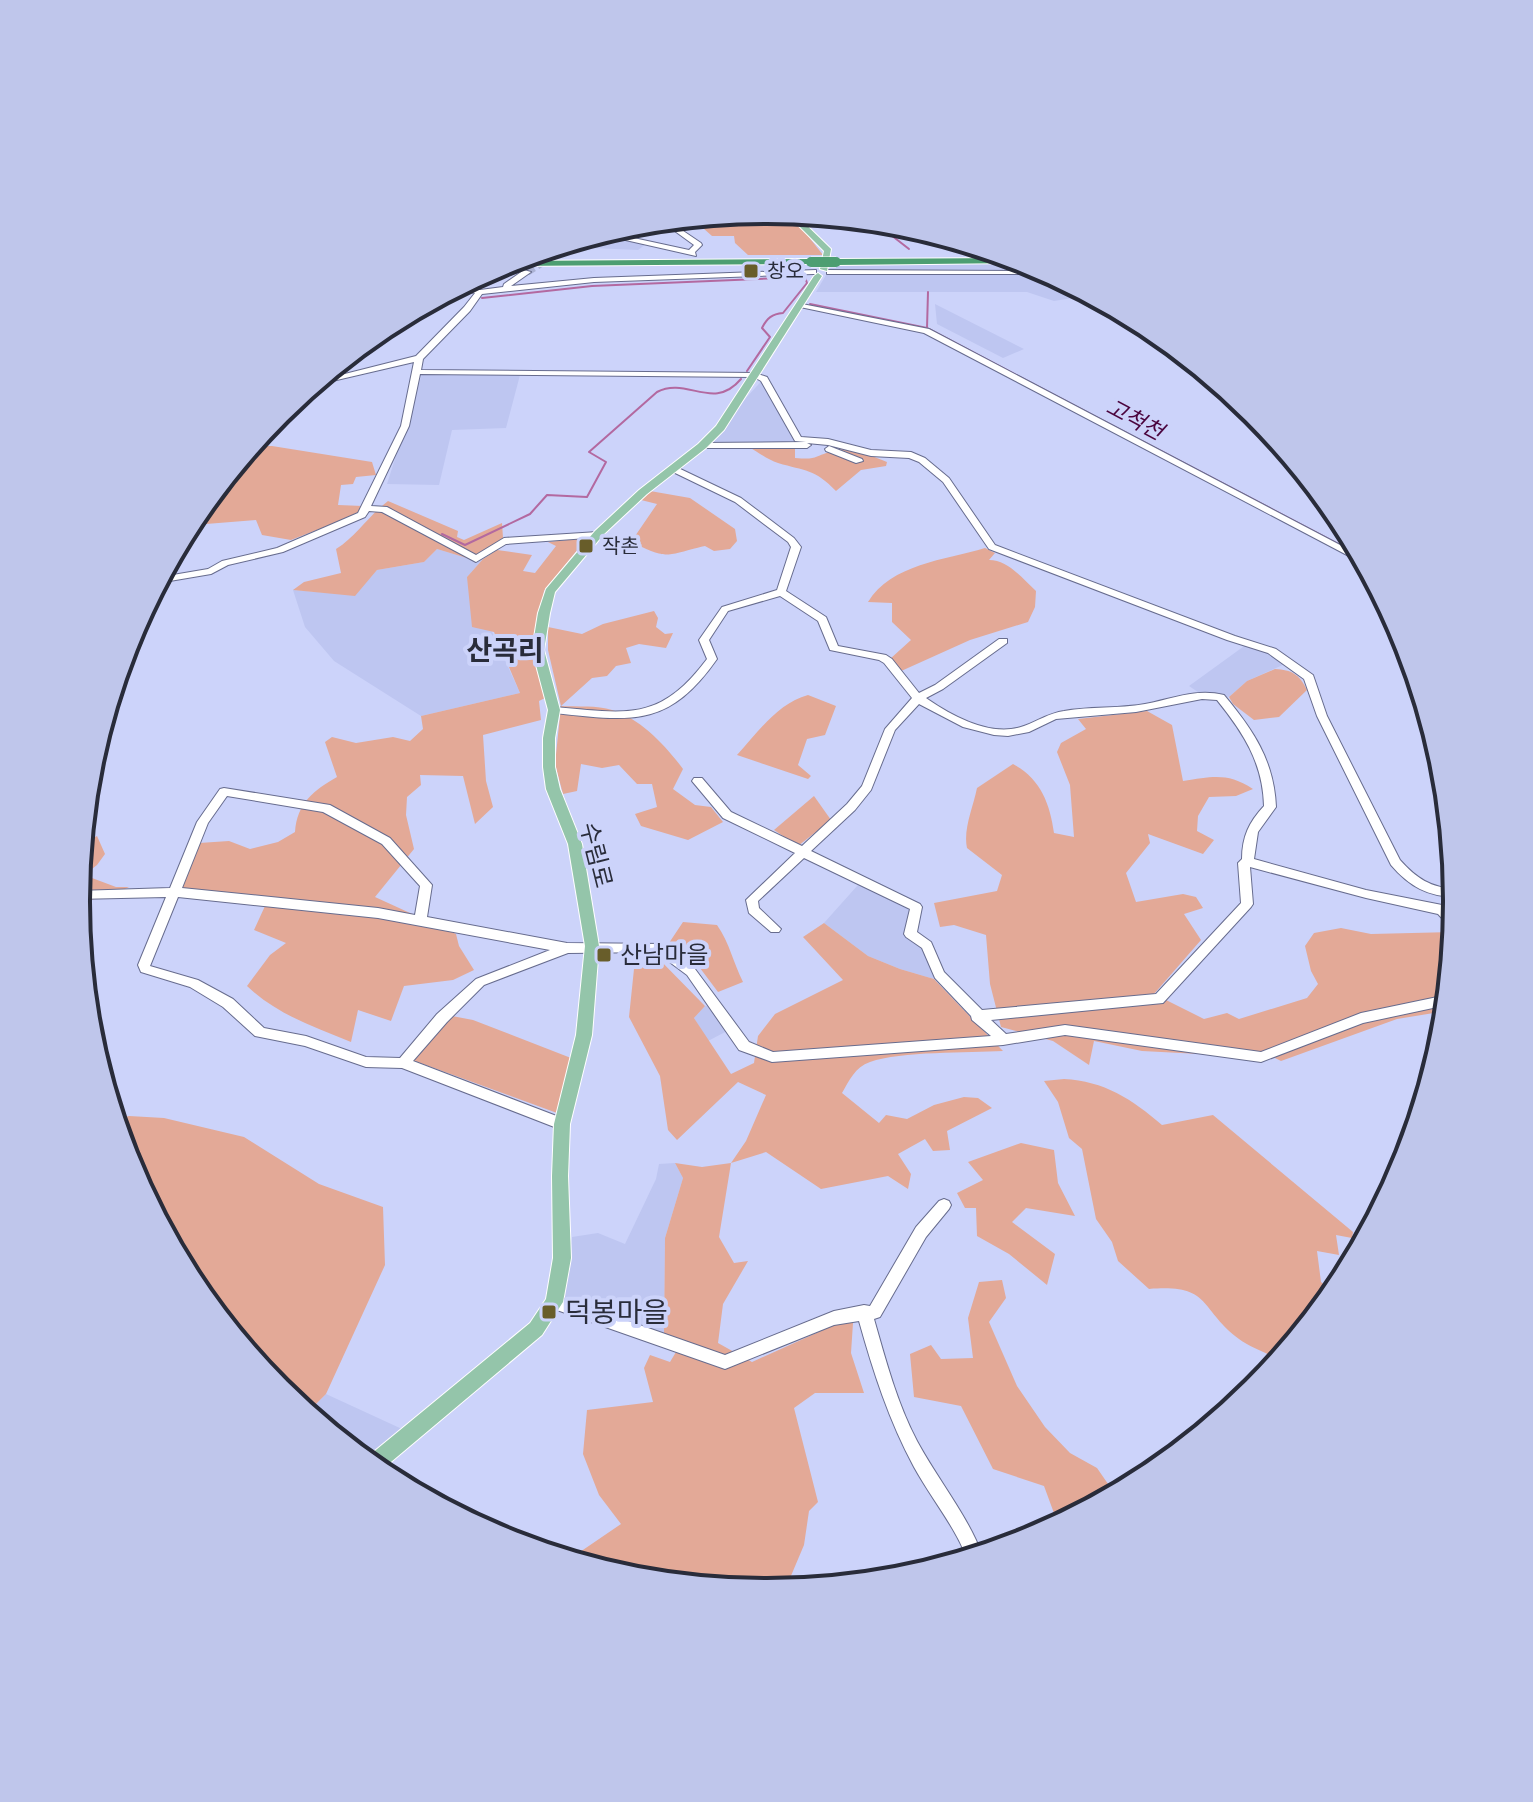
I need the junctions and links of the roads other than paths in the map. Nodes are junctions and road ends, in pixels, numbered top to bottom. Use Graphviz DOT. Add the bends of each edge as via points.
graph roads {
  1 [pos="806,226"];
  2 [pos="677,230"];
  3 [pos="628,239"];
  4 [pos="569,254"];
  5 [pos="978,258"];
  6 [pos="629,259"];
  7 [pos="550,260"];
  8 [pos="836,260"];
  9 [pos="986,261"];
  10 [pos="618,263"];
  11 [pos="540,264"];
  12 [pos="818,268"];
  13 [pos="527,269"];
  14 [pos="527,272"];
  15 [pos="1015,272"];
  16 [pos="507,290"];
  17 [pos="474,291"];
  18 [pos="480,292"];
  19 [pos="800,305"];
  20 [pos="419,358"];
  21 [pos="418,372"];
  22 [pos="755,375"];
  23 [pos="337,378"];
  24 [pos="827,444"];
  25 [pos="702,446"];
  26 [pos="859,461"];
  27 [pos="674,469"];
  28 [pos="366,508"];
  29 [pos="598,535"];
  30 [pos="1345,551"];
  31 [pos="176,572"];
  32 [pos="781,592"];
  33 [pos="1003,641"];
  34 [pos="918,698"];
  35 [pos="554,710"];
  36 [pos="698,781"];
  37 [pos="799,852"];
  38 [pos="1244,863"];
  39 [pos="175,892"];
  40 [pos="1443,893"];
  41 [pos="90,895"];
  42 [pos="1443,911"];
  43 [pos="420,921"];
  44 [pos="775,929"];
  45 [pos="592,946"];
  46 [pos="567,948"];
  47 [pos="1435,1003"];
  48 [pos="977,1016"];
  49 [pos="1003,1040"];
  50 [pos="403,1063"];
  51 [pos="562,1124"];
  52 [pos="944,1205"];
  53 [pos="554,1302"];
  54 [pos="864,1312"];
  55 [pos="383,1457"];
  56 [pos="970,1546"];
  1 -- 12 [label="main road" via="828,251"];
  2 -- 3 [label="street" via="698,245 692,253"];
  4 -- 6 [label="highway"];
  5 -- 8 [label="highway"];
  6 -- 7 [label="highway"];
  6 -- 12 [label="highway"];
  8 -- 9 [label="highway"];
  8 -- 12 [label="highway, bridge"];
  10 -- 11 [label="highway"];
  10 -- 12 [label="highway"];
  10 -- 13 [label="highway"];
  12 -- 15 [label="street"];
  12 -- 16 [label="street" via="693,271"];
  12 -- 19 [label="main road, 수림로"];
  14 -- 16 [label="street"];
  16 -- 18 [label="street"];
  17 -- 18 [label="street"];
  18 -- 20 [label="street"];
  19 -- 22 [label="main road, 수림로"];
  19 -- 30 [label="street" via="926,331"];
  20 -- 21 [label="street"];
  20 -- 23 [label="street"];
  21 -- 22 [label="street"];
  21 -- 28 [label="street" via="405,426"];
  22 -- 24 [label="street" via="764,379 795,437"];
  22 -- 25 [label="main road, 수림로"];
  24 -- 25 [label="street"];
  24 -- 26 [label="street"];
  24 -- 40 [label="street" via="922,460 946,480 992,547 1261,646 1294,664 1309,677 1322,716 1395,862 1411,880"];
  25 -- 27 [label="main road, 수림로"];
  27 -- 29 [label="main road, 수림로"];
  27 -- 32 [label="street" via="738,500 791,540 796,547"];
  28 -- 29 [label="street" via="384,509 476,559 504,541"];
  28 -- 31 [label="street" via="362,515 280,550 211,571"];
  29 -- 35 [label="main road, 수림로" via="550,591 544,613 538,650"];
  32 -- 34 [label="street" via="822,619 834,648 882,657"];
  32 -- 35 [label="street" via="725,609 704,640 712,659 681,698 631,717"];
  33 -- 34 [label="street"];
  34 -- 37 [label="street" via="890,729 867,787"];
  34 -- 42 [label="street" via="963,724 1021,731 1056,716 1125,712 1206,694 1220,697 1264,758 1271,783 1270,807 1247,840 1248,862"];
  35 -- 45 [label="main road, 수림로" via="549,767 575,844"];
  36 -- 37 [label="street" via="727,815"];
  37 -- 44 [label="street" via="752,900 753,910"];
  37 -- 48 [label="street" via="916,907 910,934 927,945 939,975"];
  38 -- 48 [label="street" via="1247,904 1159,999"];
  39 -- 41 [label="street"];
  39 -- 43 [label="street"];
  39 -- 43 [label="street" via="203,822 224,792 326,808 386,841 426,885"];
  39 -- 50 [label="street" via="145,969 194,983 228,1003 260,1032 366,1062"];
  43 -- 46 [label="street"];
  45 -- 46 [label="street"];
  45 -- 49 [label="street" via="659,947 691,972 744,1046 772,1057"];
  45 -- 51 [label="main road, 수림로" via="584,1035"];
  46 -- 50 [label="street" via="480,982"];
  47 -- 49 [label="street" via="1361,1018 1261,1057 1065,1030"];
  48 -- 49 [label="street"];
  50 -- 51 [label="street"];
  51 -- 53 [label="main road, 수림로" via="562,1258"];
  52 -- 54 [label="street" via="921,1232 875,1312"];
  53 -- 54 [label="street" via="725,1362 834,1318"];
  53 -- 55 [label="main road, 수림로" via="536,1329"];
  54 -- 56 [label="street" via="885,1390 921,1464"];
}
